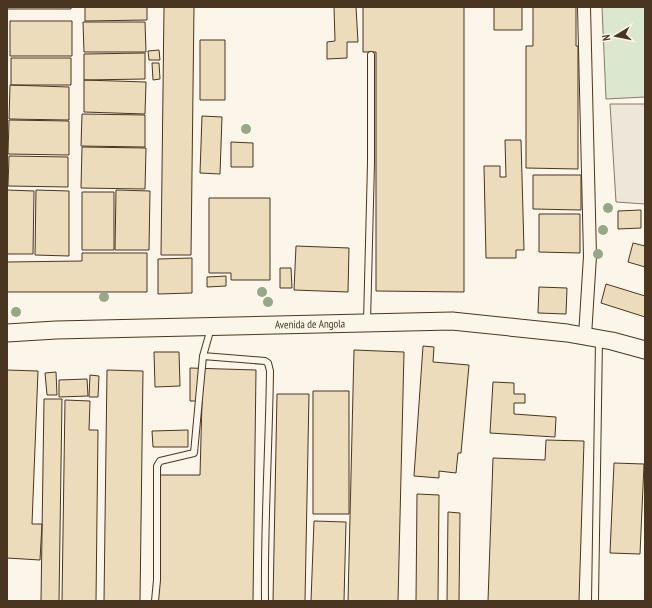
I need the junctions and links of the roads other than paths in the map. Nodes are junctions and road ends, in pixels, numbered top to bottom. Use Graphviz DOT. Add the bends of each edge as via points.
graph roads {
  1 [pos="584,7"];
  2 [pos="370,55"];
  3 [pos="367,322"];
  4 [pos="211,326"];
  5 [pos="7,333"];
  6 [pos="598,338"];
  7 [pos="645,350"];
  8 [pos="203,356"];
  9 [pos="155,601"];
  10 [pos="265,601"];
  11 [pos="595,601"];
  1 -- 6 [label="street" via="590,256"];
  2 -- 3 [label="lane" via="371,163"];
  3 -- 4 [label="main road, Avenida de Angola"];
  3 -- 6 [label="main road, Avenida de Angola" via="452,321 513,326"];
  4 -- 5 [label="main road, Avenida de Angola"];
  4 -- 8 [label="lane"];
  6 -- 7 [label="main road, Avenida de Angola"];
  6 -- 11 [label="lane"];
  8 -- 9 [label="lane" via="194,453 160,462 157,466"];
  8 -- 10 [label="lane" via="268,363 270,425"];
}
